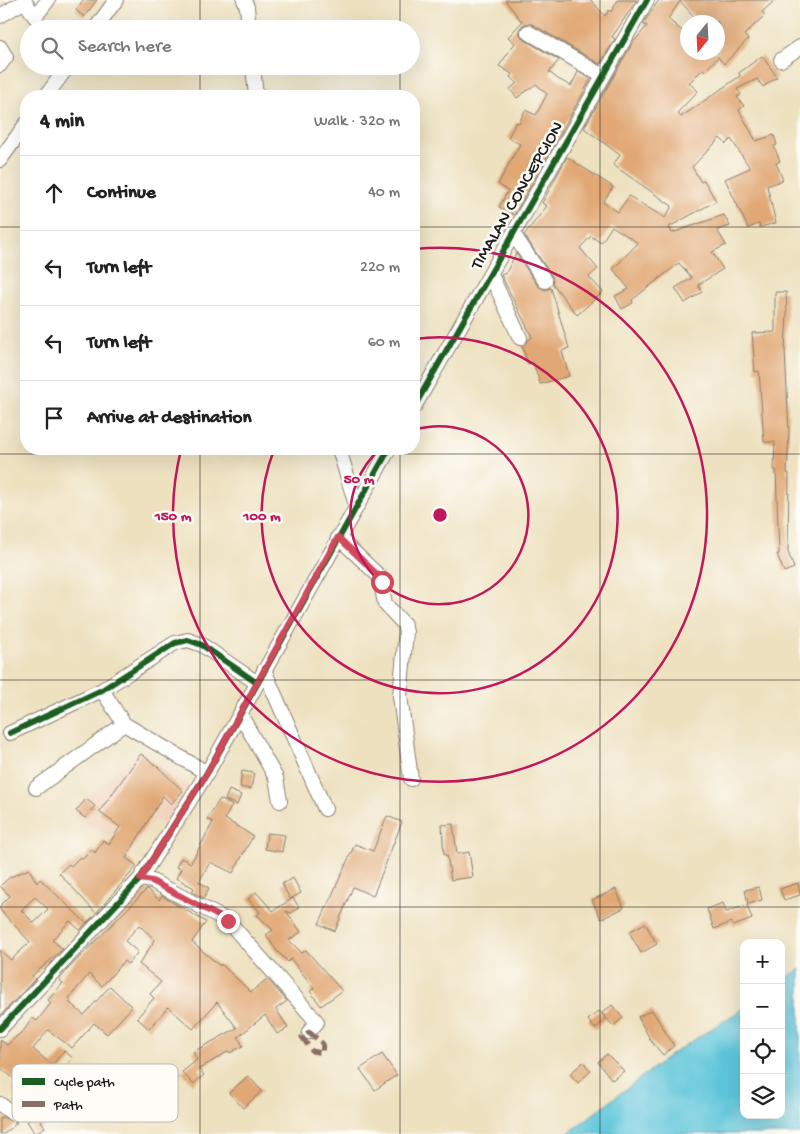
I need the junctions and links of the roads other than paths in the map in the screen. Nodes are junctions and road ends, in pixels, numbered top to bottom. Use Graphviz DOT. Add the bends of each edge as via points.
graph roads {
  1 [pos="48,0"];
  2 [pos="116,0"];
  3 [pos="244,0"];
  4 [pos="647,0"];
  5 [pos="24,1"];
  6 [pos="0,16"];
  7 [pos="102,20"];
  8 [pos="248,20"];
  9 [pos="528,32"];
  10 [pos="0,47"];
  11 [pos="800,47"];
  12 [pos="781,60"];
  13 [pos="0,65"];
  14 [pos="61,75"];
  15 [pos="254,75"];
  16 [pos="604,76"];
  17 [pos="50,90"];
  18 [pos="255,90"];
  19 [pos="20,132"];
  20 [pos="0,160"];
  21 [pos="514,235"];
  22 [pos="491,275"];
  23 [pos="545,281"];
  24 [pos="520,338"];
  25 [pos="420,397"];
  26 [pos="341,455"];
  27 [pos="385,455"];
  28 [pos="356,505"];
  29 [pos="338,537"];
  30 [pos="260,677"];
  31 [pos="102,690"];
  32 [pos="240,714"];
  33 [pos="124,724"];
  34 [pos="10,733"];
  35 [pos="207,773"];
  36 [pos="411,779"];
  37 [pos="36,788"];
  38 [pos="280,801"];
  39 [pos="325,809"];
  40 [pos="140,879"];
  41 [pos="0,1029"];
  42 [pos="308,1032"];
  43 [pos="0,1104"];
  44 [pos="12,1113"];
  1 -- 5 [label="street" via="35,17"];
  2 -- 7 [label="street"];
  3 -- 8 [label="street"];
  4 -- 16 [label="street, TIMALAN CONCEPCION"];
  5 -- 6 [label="street"];
  9 -- 16 [label="street"];
  10 -- 13 [label="street" via="6,57"];
  11 -- 12 [label="street"];
  14 -- 17 [label="street"];
  15 -- 18 [label="street"];
  16 -- 21 [label="street, TIMALAN CONCEPCION"];
  19 -- 20 [label="street"];
  21 -- 22 [label="street, TIMALAN CONCEPCION"];
  21 -- 23 [label="street"];
  22 -- 24 [label="street"];
  22 -- 25 [label="street, TIMALAN CONCEPCION"];
  26 -- 28 [label="street"];
  27 -- 28 [label="street"];
  28 -- 29 [label="street"];
  29 -- 30 [label="street"];
  29 -- 36 [label="street" via="380,577 385,604 404,624 400,696"];
  30 -- 31 [label="street" via="188,640 175,643"];
  30 -- 32 [label="street"];
  30 -- 39 [label="street"];
  31 -- 33 [label="street"];
  31 -- 34 [label="street"];
  32 -- 35 [label="street"];
  32 -- 38 [label="street" via="276,778"];
  33 -- 35 [label="street"];
  33 -- 37 [label="street"];
  35 -- 40 [label="street"];
  40 -- 41 [label="street"];
  40 -- 42 [label="street" via="152,881 228,921 317,1022"];
  43 -- 44 [label="street"];
}
